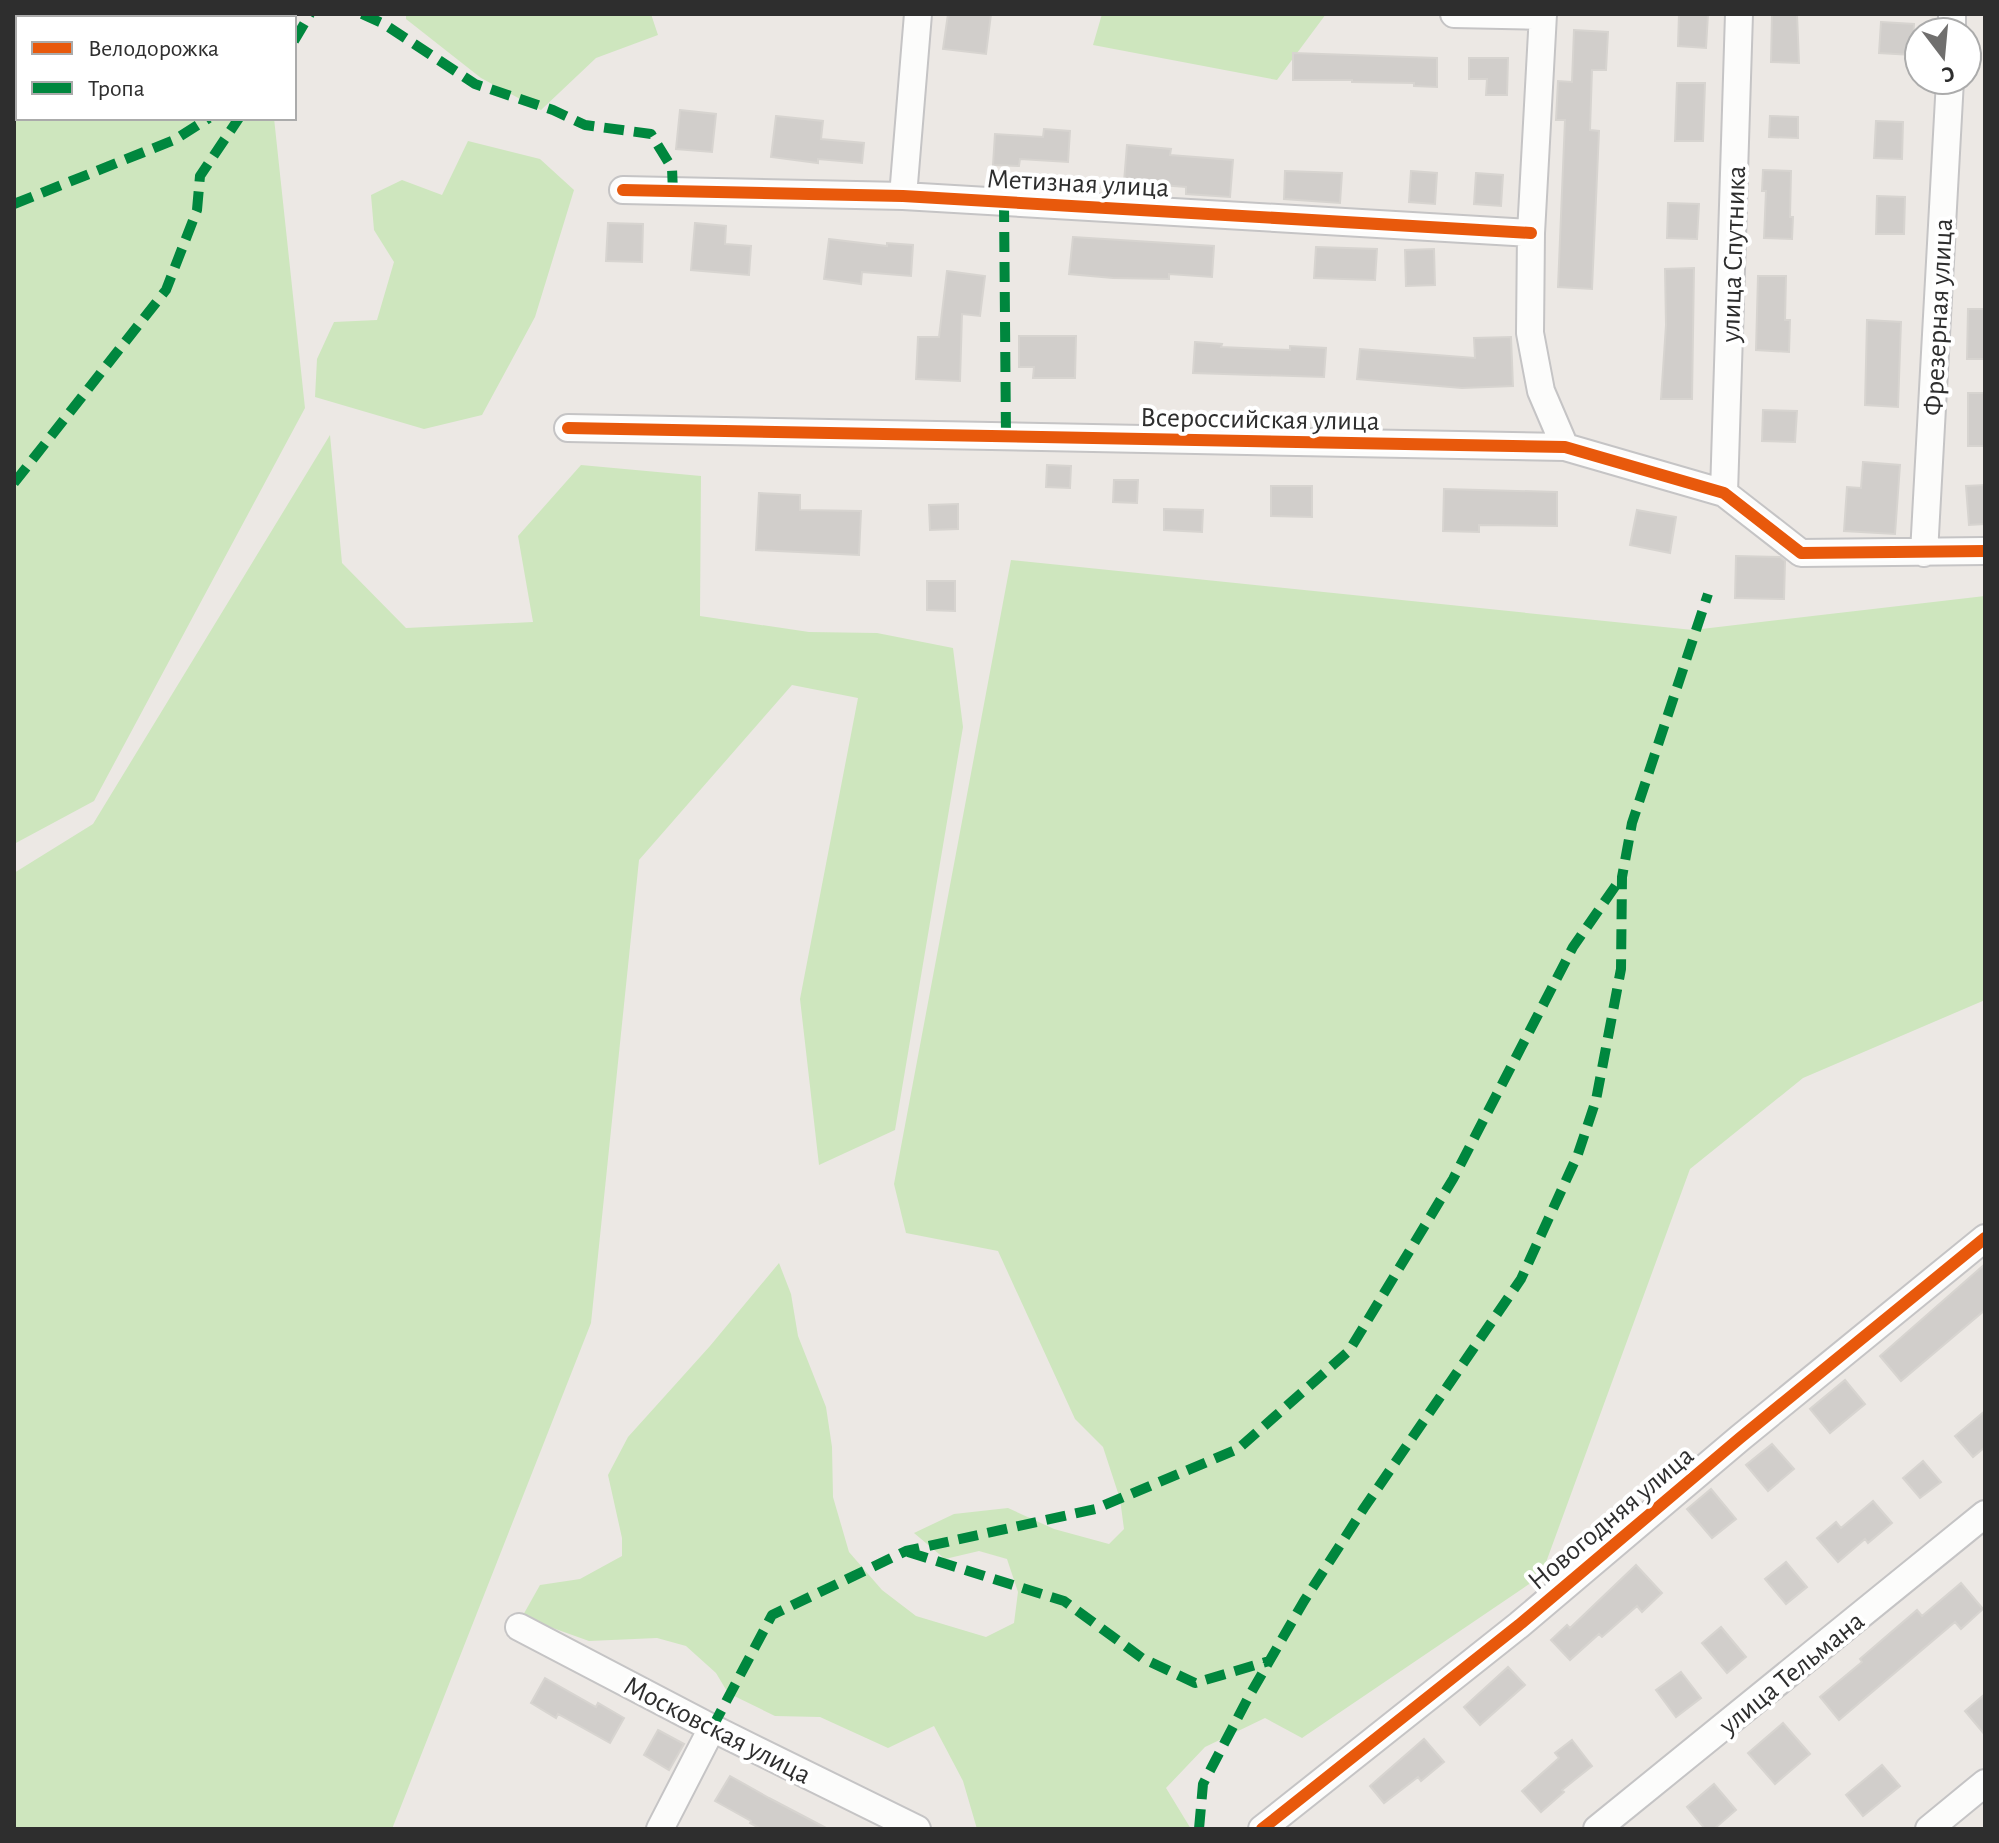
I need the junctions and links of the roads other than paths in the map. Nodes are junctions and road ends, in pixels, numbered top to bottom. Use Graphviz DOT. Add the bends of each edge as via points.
graph roads {
  1 [pos="918,14"];
  2 [pos="1454,14"];
  3 [pos="1739,14"];
  4 [pos="1543,15"];
  5 [pos="1949,96"];
  6 [pos="623,190"];
  7 [pos="903,196"];
  8 [pos="1531,233"];
  9 [pos="568,428"];
  10 [pos="1565,447"];
  11 [pos="1724,493"];
  12 [pos="1985,551"];
  13 [pos="1924,553"];
  14 [pos="1985,1238"];
  15 [pos="1985,1514"];
  16 [pos="519,1627"];
  17 [pos="712,1728"];
  18 [pos="1985,1783"];
  19 [pos="660,1829"];
  20 [pos="917,1829"];
  21 [pos="1262,1829"];
  22 [pos="1597,1829"];
  23 [pos="1929,1829"];
  1 -- 7 [label="street"];
  2 -- 4 [label="street"];
  3 -- 11 [label="street, улица Спутника"];
  4 -- 8 [label="street"];
  5 -- 13 [label="street, Фрезерная улица"];
  6 -- 7 [label="street, Метизная улица"];
  7 -- 8 [label="street, Метизная улица"];
  8 -- 10 [label="street" via="1530,333 1541,391"];
  9 -- 10 [label="street, Всероссийская улица"];
  10 -- 11 [label="street, Всероссийская улица"];
  11 -- 13 [label="street, Всероссийская улица" via="1801,553"];
  12 -- 13 [label="street, Всероссийская улица"];
  14 -- 21 [label="street, Новогодняя улица" via="1519,1625"];
  15 -- 22 [label="street, улица Тельмана"];
  16 -- 17 [label="street, Московская улица"];
  17 -- 19 [label="street"];
  17 -- 20 [label="street, Московская улица"];
  18 -- 23 [label="street"];
}
